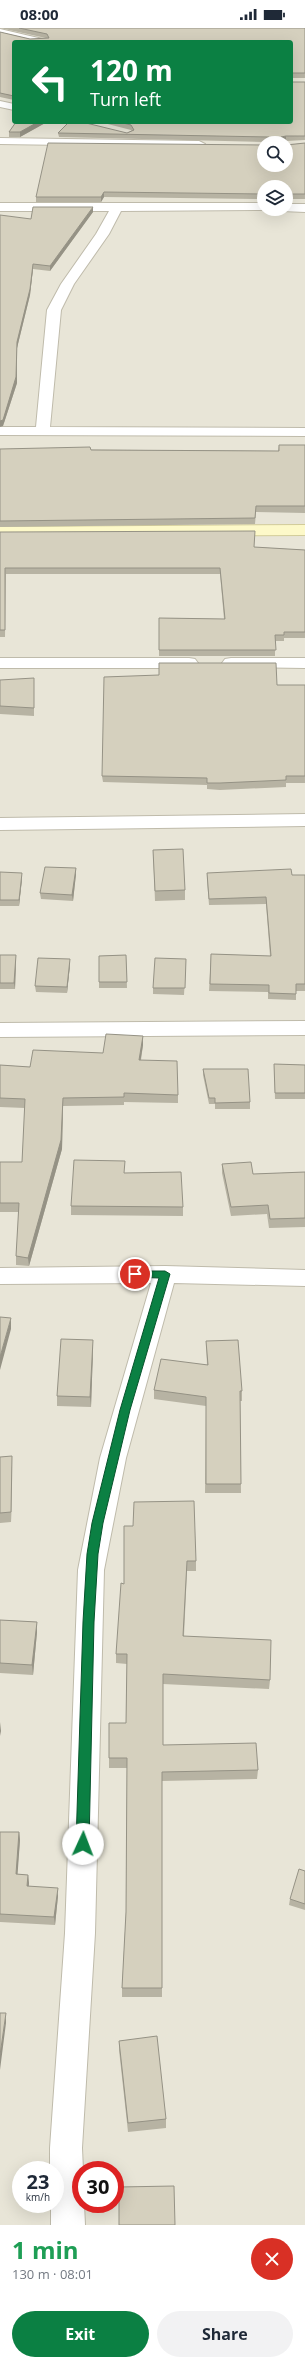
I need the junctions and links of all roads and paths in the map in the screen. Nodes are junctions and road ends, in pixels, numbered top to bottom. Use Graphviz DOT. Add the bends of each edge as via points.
graph roads {
  1 [pos="0,32"];
  2 [pos="34,40"];
  3 [pos="0,104"];
  4 [pos="12,107"];
  5 [pos="116,131"];
  6 [pos="0,141"];
  7 [pos="177,144"];
  8 [pos="208,144"];
  9 [pos="0,197"];
  10 [pos="0,207"];
  11 [pos="19,207"];
  12 [pos="117,208"];
  13 [pos="257,208"];
  14 [pos="293,208"];
  15 [pos="305,208"];
  16 [pos="43,429"];
  17 [pos="0,431"];
  18 [pos="305,432"];
  19 [pos="305,530"];
  20 [pos="0,532"];
  21 [pos="305,662"];
  22 [pos="0,663"];
  23 [pos="305,820"];
  24 [pos="0,824"];
  25 [pos="305,1028"];
  26 [pos="0,1030"];
  27 [pos="165,1274"];
  28 [pos="0,1276"];
  29 [pos="305,1278"];
  30 [pos="68,2225"];
  1 -- 2 [label="street"];
  3 -- 4 [label="street"];
  5 -- 7 [label="street"];
  6 -- 7 [label="street"];
  7 -- 8 [label="street"];
  9 -- 11 [label="street"];
  10 -- 11 [label="street"];
  11 -- 12 [label="street"];
  12 -- 13 [label="street"];
  12 -- 16 [label="street" via="109,227 60,296 54,310"];
  14 -- 15 [label="street"];
  16 -- 17 [label="street"];
  16 -- 18 [label="street"];
  19 -- 20 [label="street"];
  21 -- 22 [label="street"];
  23 -- 24 [label="street"];
  25 -- 26 [label="street"];
  27 -- 28 [label="street"];
  27 -- 29 [label="street"];
  27 -- 30 [label="street" via="125,1410 98,1523 91,1570 80,1933 66,2148"];
}
